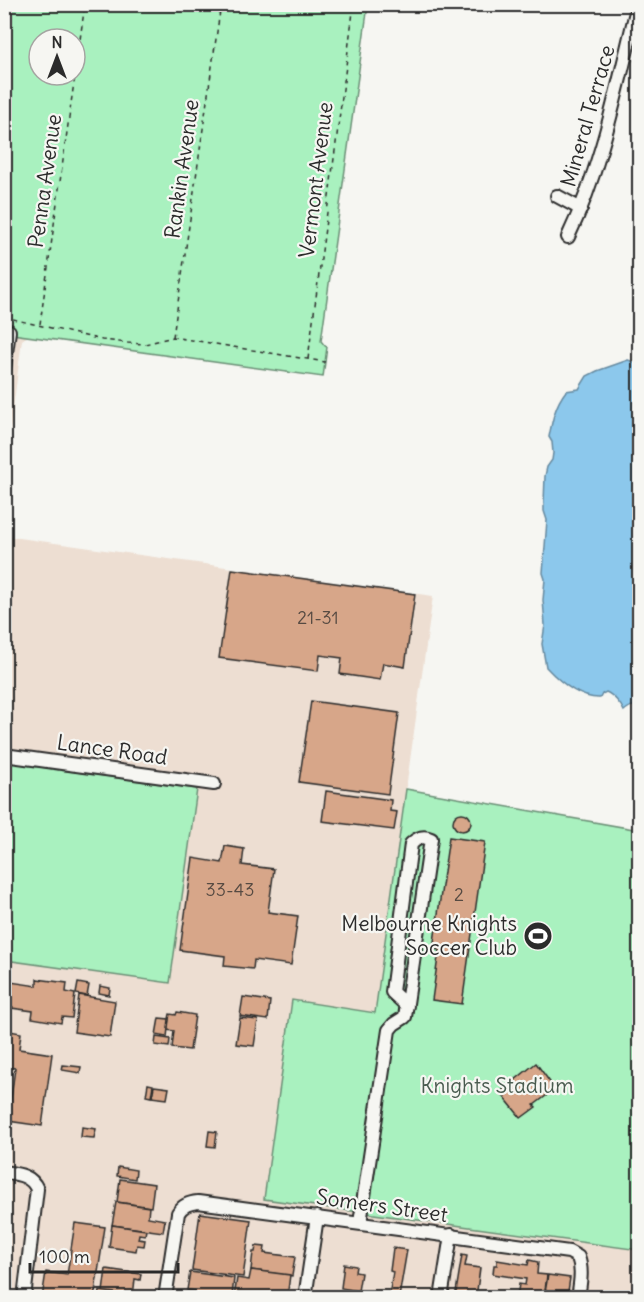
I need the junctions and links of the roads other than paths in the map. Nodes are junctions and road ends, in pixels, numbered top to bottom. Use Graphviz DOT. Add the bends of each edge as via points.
graph roads {
  1 [pos="638,4"];
  2 [pos="557,196"];
  3 [pos="581,209"];
  4 [pos="568,237"];
  5 [pos="9,331"];
  6 [pos="4,368"];
  7 [pos="4,755"];
  8 [pos="214,784"];
  9 [pos="407,1006"];
  10 [pos="4,1172"];
  11 [pos="317,1217"];
  12 [pos="360,1223"];
  13 [pos="451,1235"];
  14 [pos="24,1298"];
  15 [pos="165,1298"];
  16 [pos="305,1298"];
  17 [pos="441,1298"];
  18 [pos="578,1298"];
  1 -- 3 [label="street, Mineral Terrace" via="595,172"];
  2 -- 3 [label="street"];
  3 -- 4 [label="street, Mineral Terrace"];
  5 -- 6 [label="street"];
  7 -- 8 [label="street, Lance Road"];
  9 -- 9 [label="street" via="431,839 426,837 411,844 392,992"];
  9 -- 12 [label="street" via="405,1017 389,1030"];
  10 -- 14 [label="street" via="29,1178 38,1189"];
  11 -- 12 [label="street, Somers Street"];
  11 -- 15 [label="street, Somers Street" via="188,1204 181,1208 176,1222"];
  11 -- 16 [label="street"];
  12 -- 13 [label="street, Somers Street"];
  13 -- 17 [label="street"];
  13 -- 18 [label="street, Somers Street" via="569,1252 578,1257 582,1270"];
}
